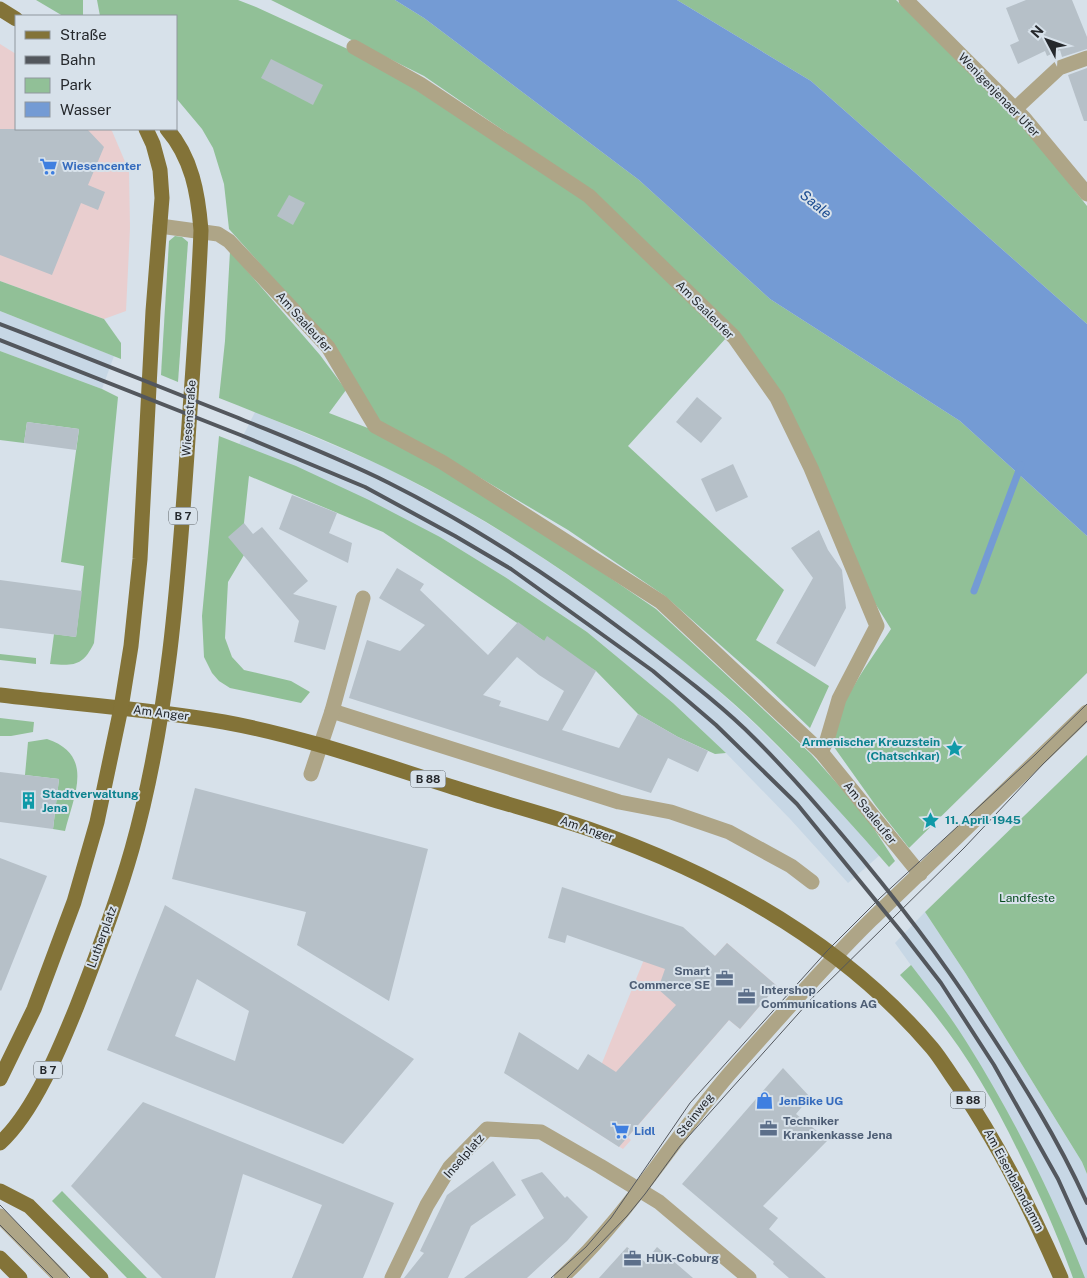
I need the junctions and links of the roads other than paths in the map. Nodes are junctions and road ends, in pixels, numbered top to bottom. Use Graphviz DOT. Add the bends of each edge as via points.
graph roads {
  1 [pos="906,0"];
  2 [pos="0,9"];
  3 [pos="15,18"];
  4 [pos="354,47"];
  5 [pos="1087,58"];
  6 [pos="1015,109"];
  7 [pos="146,130"];
  8 [pos="168,130"];
  9 [pos="1087,194"];
  10 [pos="160,226"];
  11 [pos="200,230"];
  12 [pos="362,598"];
  13 [pos="0,695"];
  14 [pos="121,708"];
  15 [pos="332,711"];
  16 [pos="1087,712"];
  17 [pos="161,713"];
  18 [pos="320,744"];
  19 [pos="821,752"];
  20 [pos="311,774"];
  21 [pos="920,874"];
  22 [pos="812,882"];
  23 [pos="835,956"];
  24 [pos="0,1078"];
  25 [pos="0,1142"];
  26 [pos="639,1190"];
  27 [pos="0,1191"];
  28 [pos="0,1216"];
  29 [pos="0,1258"];
  30 [pos="20,1278"];
  31 [pos="61,1278"];
  32 [pos="100,1278"];
  33 [pos="392,1278"];
  34 [pos="561,1278"];
  35 [pos="749,1278"];
  36 [pos="1061,1278"];
  1 -- 6 [label="street, Wenigenjenaer Ufer"];
  2 -- 3 [label="main road"];
  4 -- 19 [label="street, Am Saaleufer" via="420,84 590,196 734,337 777,398 811,468 877,626 839,699"];
  5 -- 6 [label="street" via="1059,68"];
  6 -- 9 [label="street, Wenigenjenaer Ufer"];
  7 -- 10 [label="main road" via="160,170"];
  8 -- 11 [label="main road, Wiesenstraße / B 7" via="186,157 194,179"];
  10 -- 11 [label="street, Am Saaleufer"];
  10 -- 14 [label="main road" via="140,559"];
  11 -- 17 [label="main road, Wiesenstraße / B 7" via="183,512"];
  11 -- 19 [label="street, Am Saaleufer" via="218,234 229,241 328,347 375,426 442,462 661,602"];
  12 -- 15 [label="street"];
  13 -- 14 [label="main road, Am Anger / B 88"];
  14 -- 17 [label="main road, Am Anger / B 88"];
  14 -- 24 [label="main road" via="97,822 74,902 34,1009"];
  15 -- 18 [label="street"];
  15 -- 22 [label="street" via="619,802 671,812 729,832 791,866"];
  16 -- 21 [label="street"];
  17 -- 18 [label="main road, Am Anger / B 88" via="229,723"];
  17 -- 25 [label="main road, Lutherplatz / B 7" via="132,849 84,989 30,1104"];
  18 -- 20 [label="street"];
  18 -- 23 [label="main road, Am Anger / B 88" via="587,828 691,869 744,896"];
  19 -- 21 [label="street, Am Saaleufer"];
  21 -- 23 [label="street"];
  23 -- 26 [label="street, Steinweg" via="705,1102"];
  23 -- 36 [label="main road, Am Eisenbahndamm / B 88" via="886,1000 934,1050 982,1119 1040,1229"];
  26 -- 33 [label="street, Inselplatz" via="541,1132 487,1129 450,1168"];
  26 -- 34 [label="street, Steinweg" via="603,1236"];
  26 -- 35 [label="street, Inselplatz" via="659,1202"];
  27 -- 32 [label="main road" via="29,1206"];
  28 -- 31 [label="street"];
  29 -- 30 [label="main road"];
}
